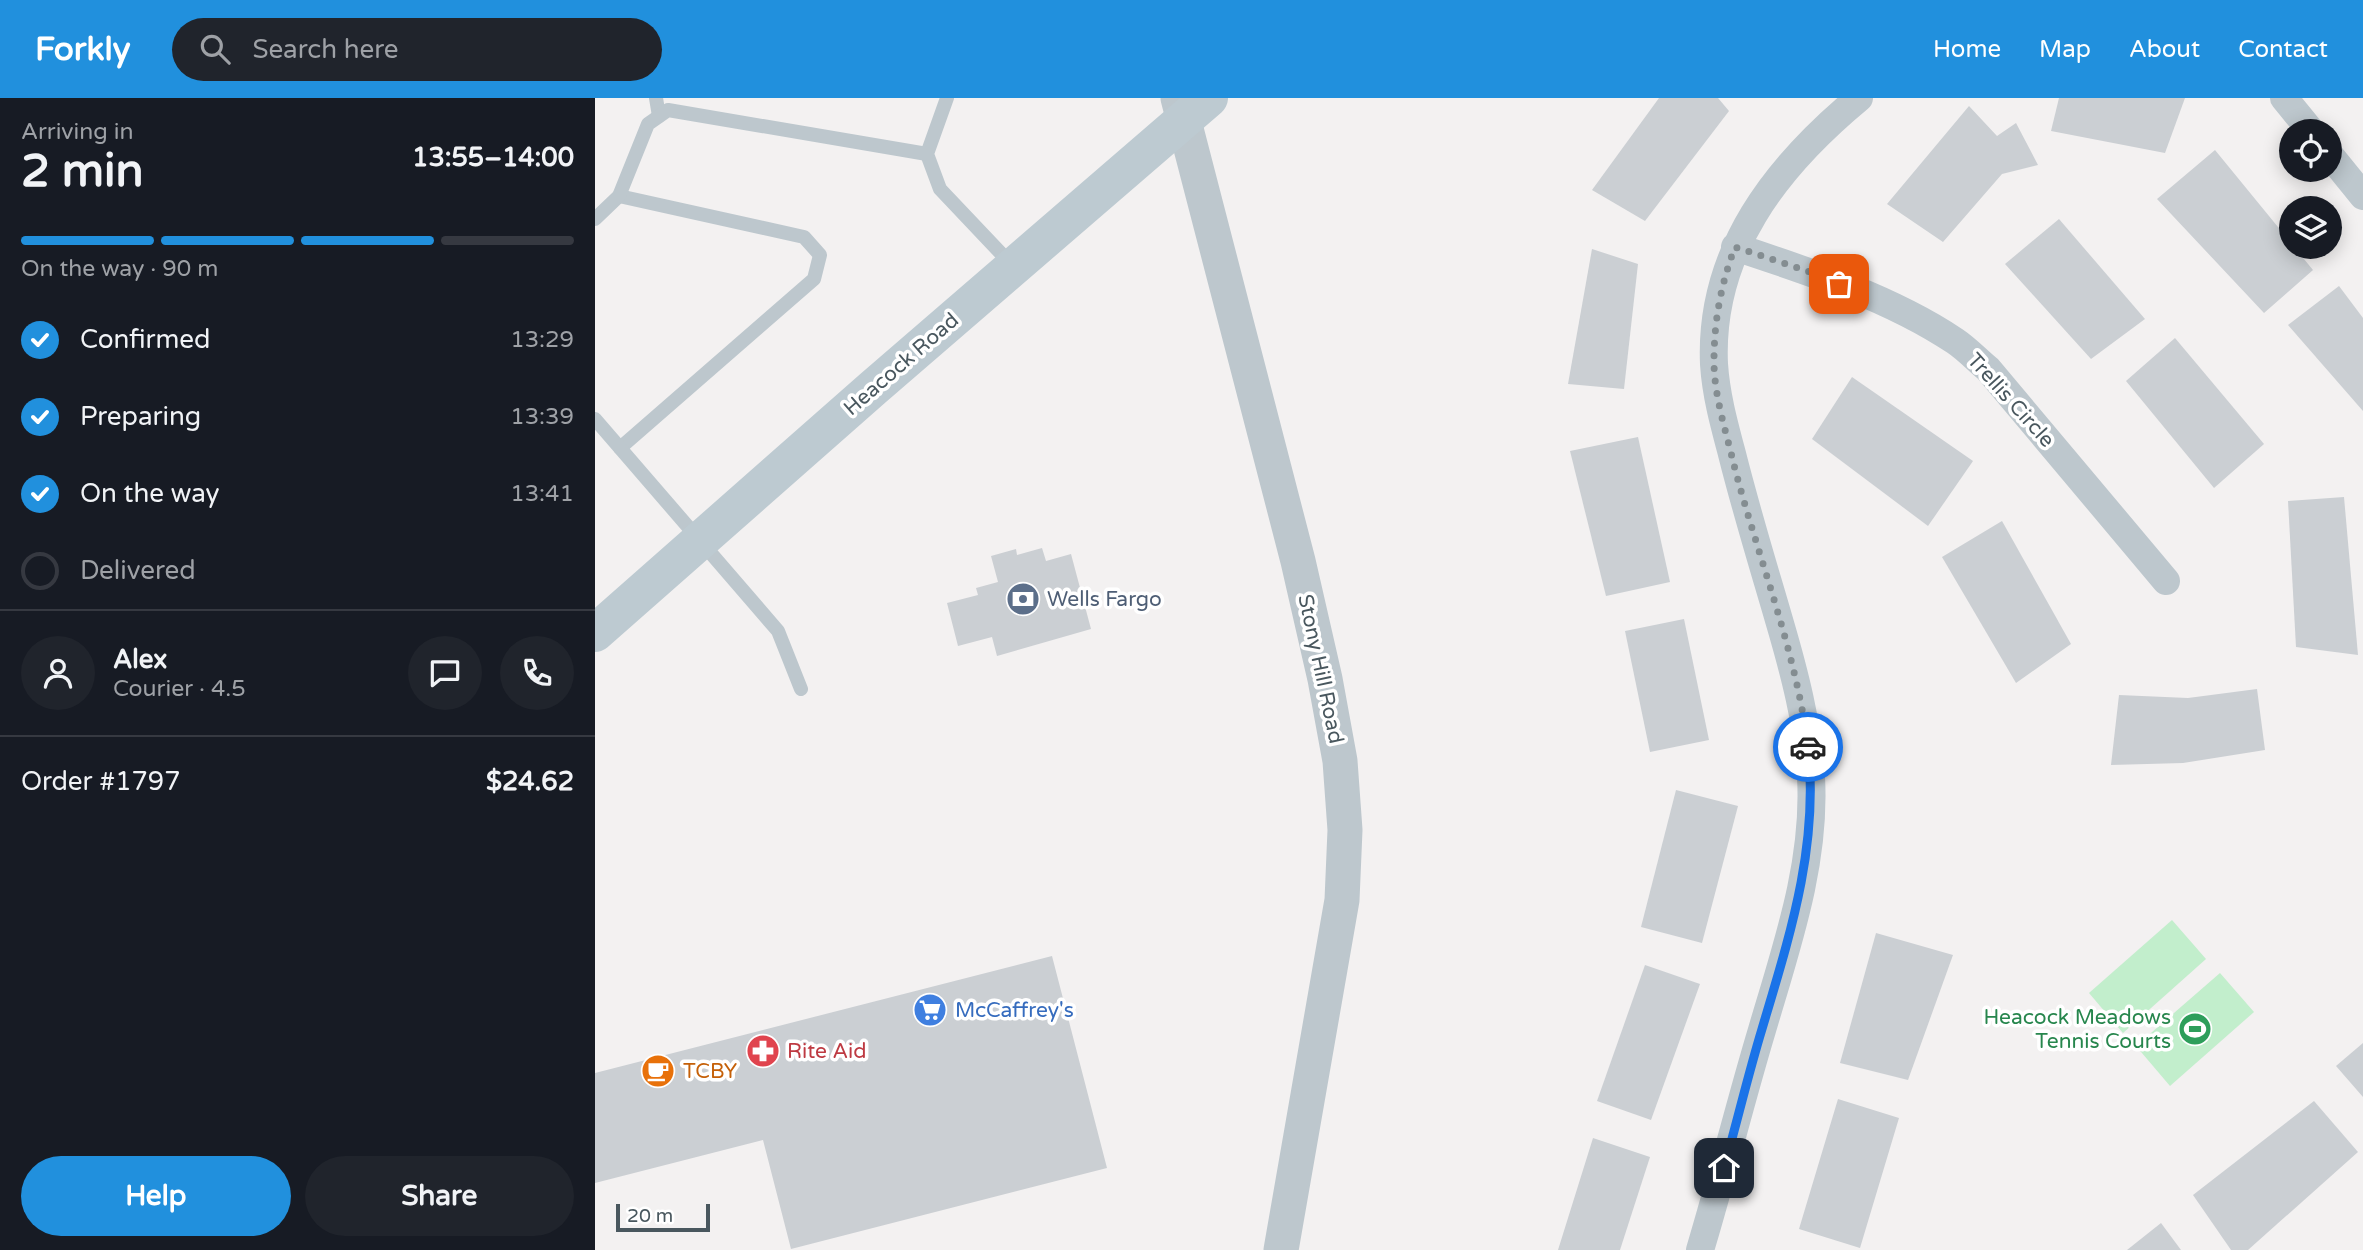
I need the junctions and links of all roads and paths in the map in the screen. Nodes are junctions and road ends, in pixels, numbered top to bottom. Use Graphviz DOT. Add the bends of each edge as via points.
graph roads {
  1 [pos="656,98"];
  2 [pos="947,98"];
  3 [pos="1859,98"];
  4 [pos="2284,98"];
  5 [pos="1190,105"];
  6 [pos="659,116"];
  7 [pos="2301,119"];
  8 [pos="927,154"];
  9 [pos="2342,170"];
  10 [pos="619,196"];
  11 [pos="2363,196"];
  12 [pos="595,219"];
  13 [pos="1735,247"];
  14 [pos="1014,266"];
  15 [pos="595,419"];
  16 [pos="620,448"];
  17 [pos="700,541"];
  18 [pos="2166,581"];
  19 [pos="595,633"];
  20 [pos="801,689"];
  21 [pos="1281,1250"];
  22 [pos="1700,1250"];
  1 -- 6 [label="lane"];
  2 -- 8 [label="lane"];
  3 -- 13 [label="street" via="1793,161 1754,212"];
  4 -- 7 [label="street"];
  5 -- 14 [label="main road, Heacock Road"];
  5 -- 21 [label="street, Stony Hill Road" via="1325,678 1340,761 1345,830 1342,900"];
  6 -- 8 [label="lane" via="668,110"];
  6 -- 10 [label="lane" via="648,124"];
  8 -- 14 [label="lane" via="940,189"];
  9 -- 11 [label="street"];
  10 -- 12 [label="lane"];
  10 -- 16 [label="lane" via="804,237 820,255 814,279"];
  13 -- 18 [label="street, Trellis Circle" via="1813,273 1957,342 1988,369"];
  13 -- 22 [label="street" via="1716,314 1714,363 1719,403 1806,730 1811,820 1794,923"];
  14 -- 17 [label="main road, Heacock Road"];
  15 -- 16 [label="lane"];
  16 -- 17 [label="lane"];
  17 -- 19 [label="main road, Heacock Road"];
  17 -- 20 [label="lane" via="778,631"];
}
